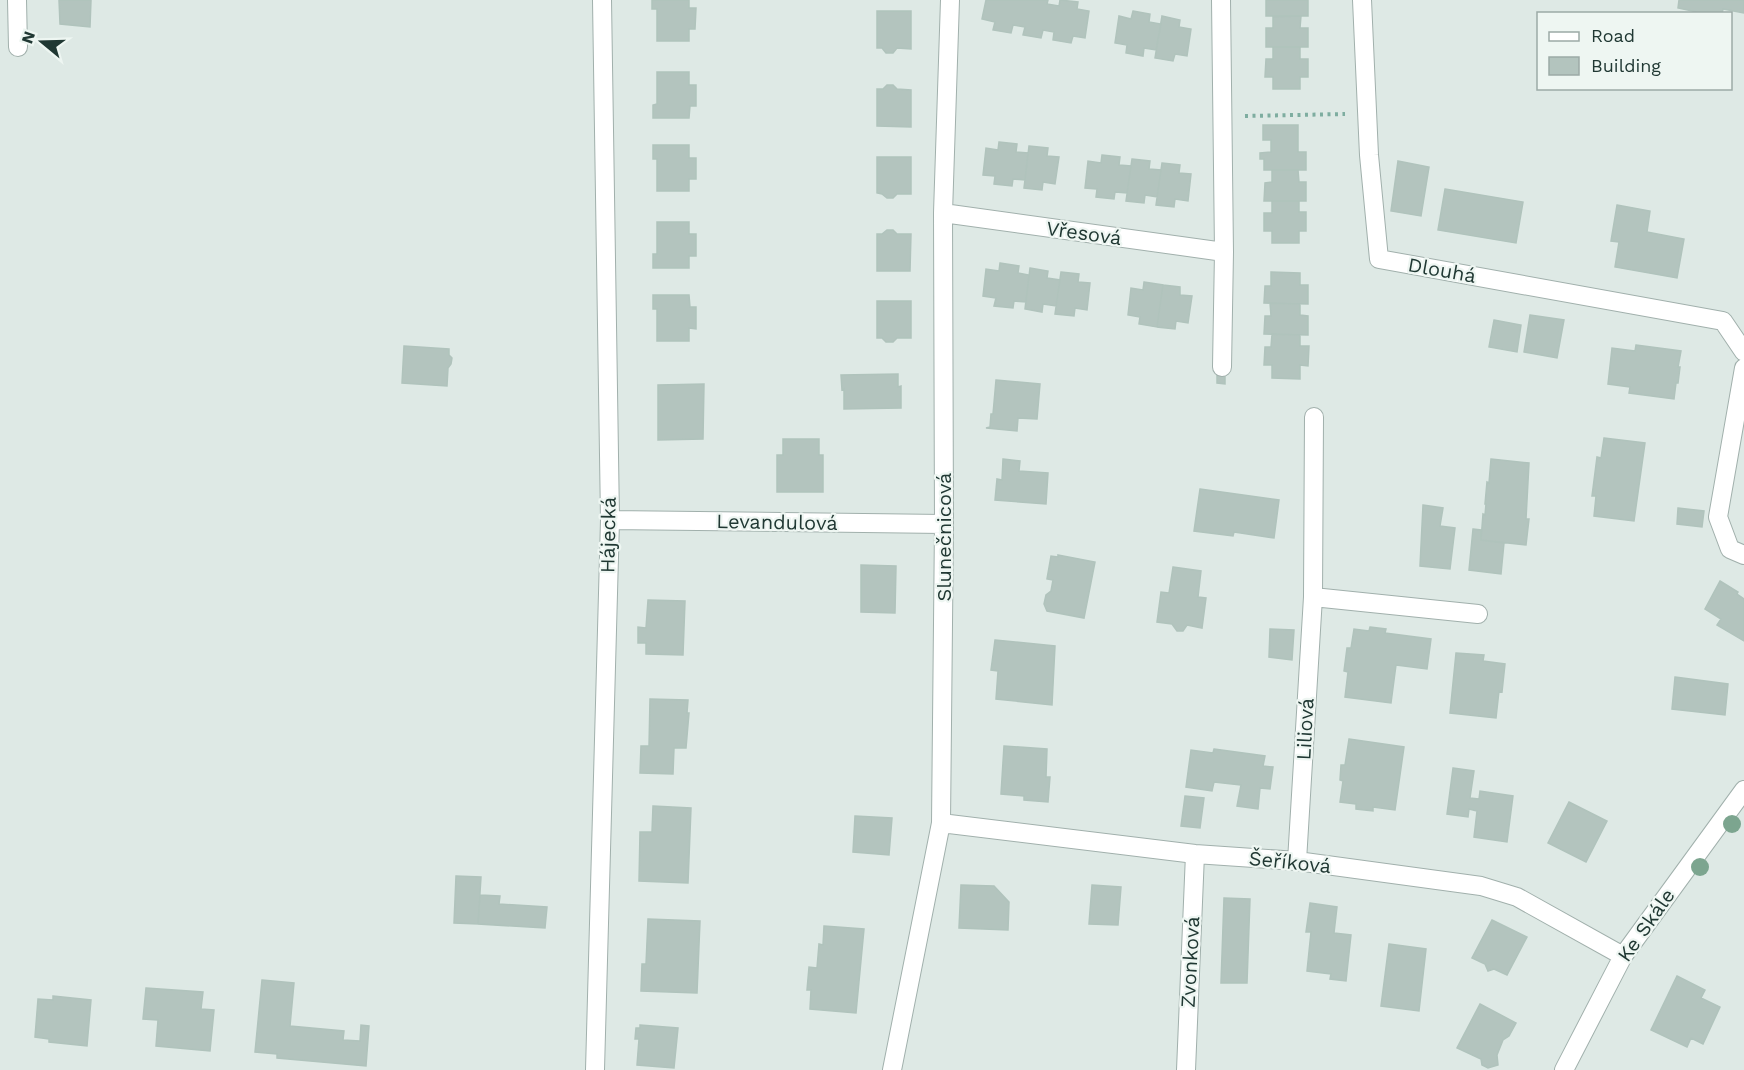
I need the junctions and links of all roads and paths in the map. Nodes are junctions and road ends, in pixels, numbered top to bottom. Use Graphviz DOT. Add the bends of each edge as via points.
graph roads {
  1 [pos="17,0"];
  2 [pos="602,0"];
  3 [pos="950,0"];
  4 [pos="1221,0"];
  5 [pos="1362,0"];
  6 [pos="18,47"];
  7 [pos="1367,113"];
  8 [pos="1223,116"];
  9 [pos="944,213"];
  10 [pos="1224,252"];
  11 [pos="1744,352"];
  12 [pos="1222,367"];
  13 [pos="1744,368"];
  14 [pos="1314,417"];
  15 [pos="609,520"];
  16 [pos="944,524"];
  17 [pos="1744,555"];
  18 [pos="1313,597"];
  19 [pos="1478,614"];
  20 [pos="1744,790"];
  21 [pos="941,823"];
  22 [pos="1195,854"];
  23 [pos="1297,861"];
  24 [pos="1623,956"];
  25 [pos="595,1070"];
  26 [pos="892,1070"];
  27 [pos="1186,1070"];
  28 [pos="1564,1070"];
  1 -- 6 [label="street"];
  2 -- 15 [label="street, Hájecká"];
  3 -- 9 [label="street, Slunečnicová"];
  4 -- 8 [label="street"];
  5 -- 7 [label="street, Dlouhá"];
  7 -- 8 [label="path"];
  7 -- 11 [label="street, Dlouhá" via="1379,259 1723,321"];
  8 -- 10 [label="street"];
  9 -- 10 [label="street, Vřesová"];
  9 -- 16 [label="street, Slunečnicová"];
  10 -- 12 [label="street"];
  13 -- 17 [label="street" via="1718,517 1730,549"];
  14 -- 18 [label="street, Liliová"];
  15 -- 16 [label="street, Levandulová"];
  15 -- 25 [label="street, Hájecká"];
  16 -- 21 [label="street, Slunečnicová"];
  18 -- 19 [label="street"];
  18 -- 23 [label="street, Liliová"];
  20 -- 24 [label="street, Ke Skále"];
  21 -- 22 [label="street, Šeříková"];
  21 -- 26 [label="street, Slunečnicová"];
  22 -- 23 [label="street, Šeříková"];
  22 -- 27 [label="street, Zvonková"];
  23 -- 24 [label="street, Šeříková" via="1491,889 1517,897"];
  24 -- 28 [label="street, Ke Skále"];
}
